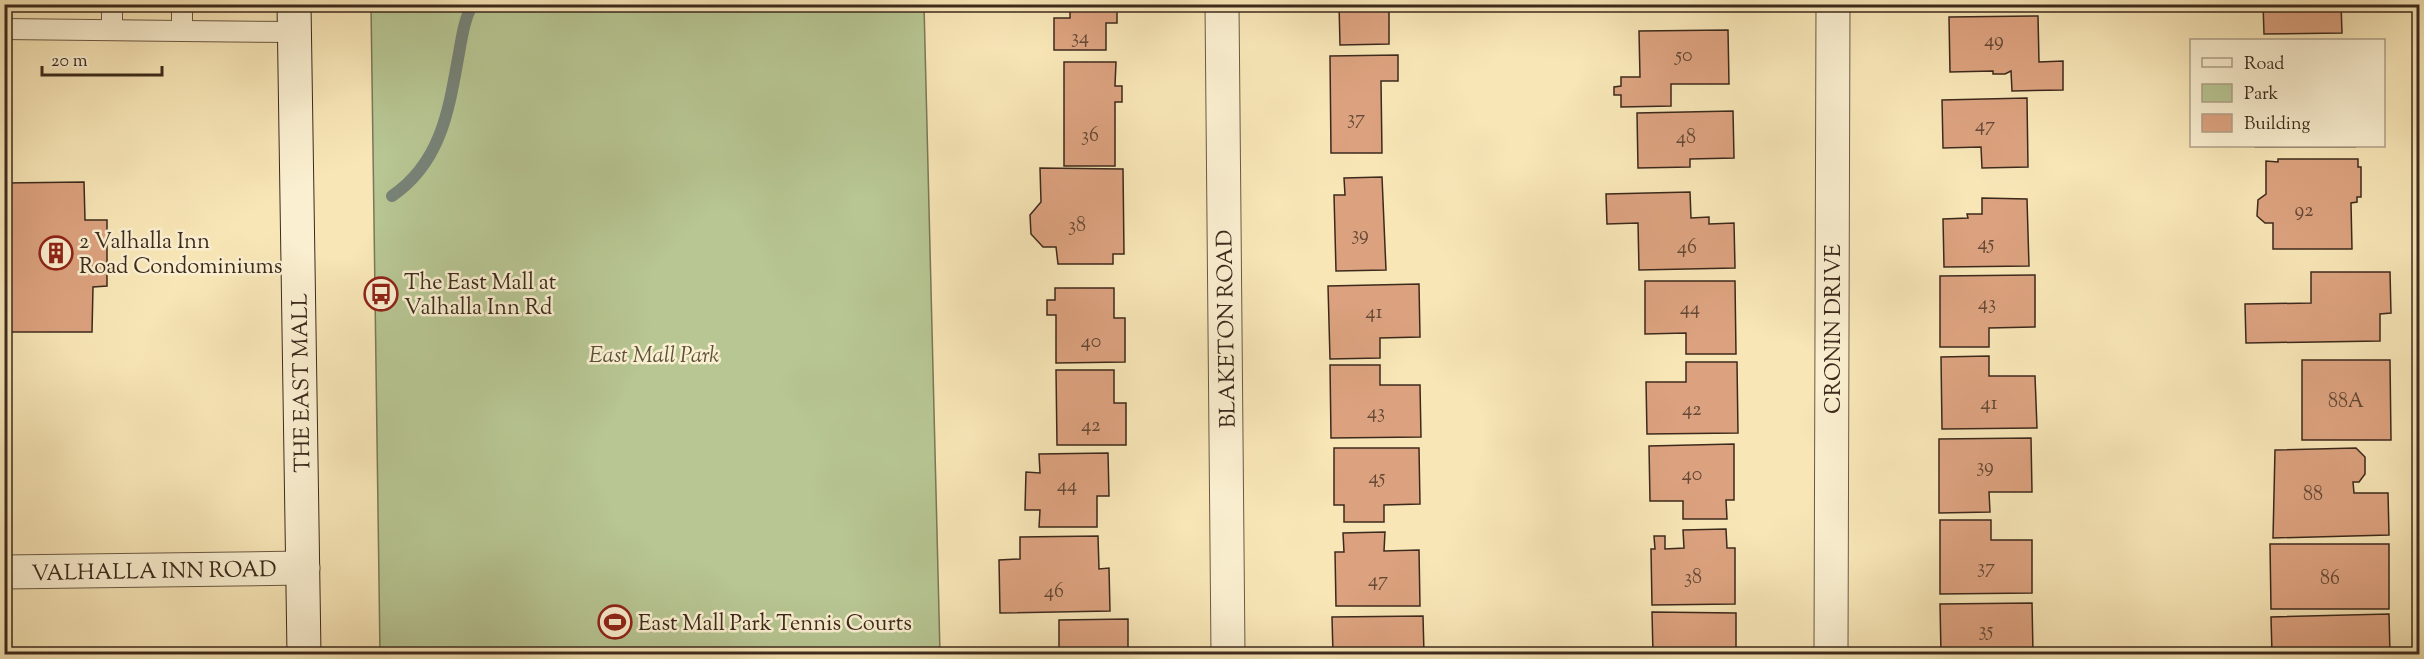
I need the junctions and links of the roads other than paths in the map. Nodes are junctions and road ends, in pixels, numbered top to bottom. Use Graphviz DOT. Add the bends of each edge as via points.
graph roads {
  1 [pos="112,4"];
  2 [pos="182,4"];
  3 [pos="1222,4"];
  4 [pos="1833,4"];
  5 [pos="294,18"];
  6 [pos="4,29"];
  7 [pos="112,29"];
  8 [pos="182,31"];
  9 [pos="303,568"];
  10 [pos="4,572"];
  11 [pos="304,654"];
  12 [pos="1228,654"];
  13 [pos="1831,654"];
  1 -- 7 [label="lane"];
  2 -- 8 [label="lane"];
  3 -- 12 [label="street, BLAKETON ROAD"];
  4 -- 13 [label="street, CRONIN DRIVE"];
  5 -- 8 [label="lane"];
  5 -- 9 [label="street, THE EAST MALL"];
  6 -- 7 [label="lane"];
  7 -- 8 [label="lane"];
  9 -- 10 [label="street, VALHALLA INN ROAD"];
  9 -- 11 [label="street, THE EAST MALL"];
}
